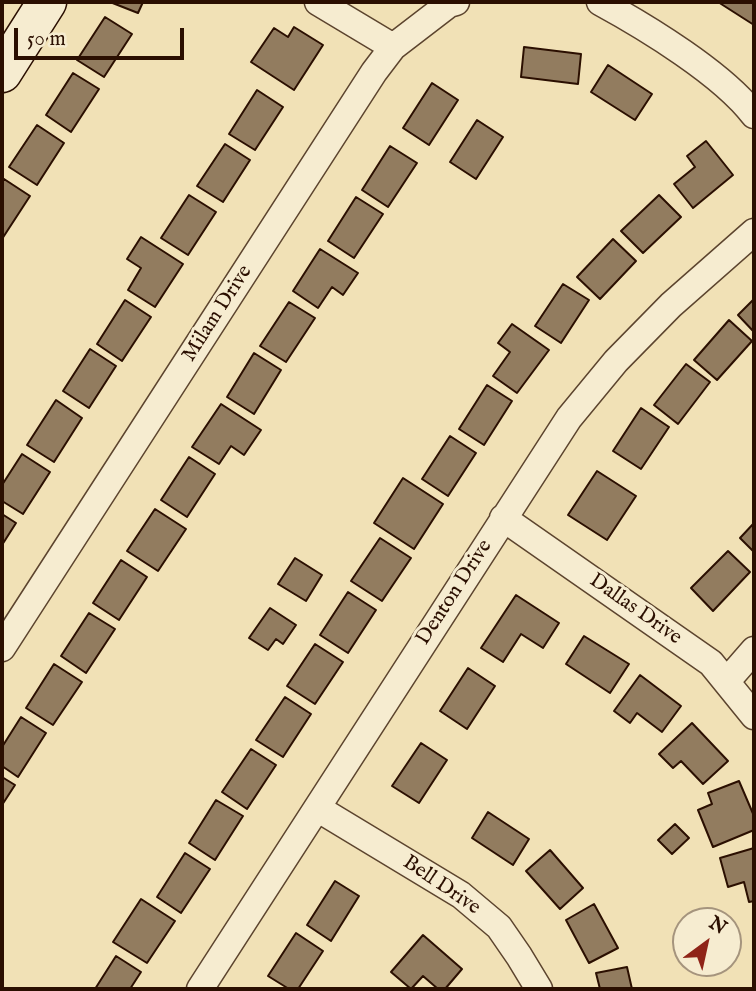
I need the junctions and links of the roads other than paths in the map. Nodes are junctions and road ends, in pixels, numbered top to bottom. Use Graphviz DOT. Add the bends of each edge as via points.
graph roads {
  1 [pos="47,2"];
  2 [pos="318,2"];
  3 [pos="456,2"];
  4 [pos="600,2"];
  5 [pos="393,47"];
  6 [pos="2,73"];
  7 [pos="754,115"];
  8 [pos="754,232"];
  9 [pos="503,518"];
  10 [pos="2,648"];
  11 [pos="754,650"];
  12 [pos="727,681"];
  13 [pos="754,716"];
  14 [pos="317,808"];
  15 [pos="200,989"];
  16 [pos="539,989"];
  1 -- 6 [label="street"];
  2 -- 5 [label="street"];
  3 -- 5 [label="street, Milam Drive"];
  4 -- 7 [label="street" via="687,57 742,98"];
  5 -- 10 [label="street, Milam Drive"];
  8 -- 9 [label="street, Denton Drive" via="616,360 569,418"];
  9 -- 12 [label="street, Dallas Drive" via="711,663"];
  9 -- 14 [label="street, Denton Drive"];
  11 -- 12 [label="street"];
  12 -- 13 [label="street, Dallas Drive"];
  14 -- 15 [label="street, Denton Drive"];
  14 -- 16 [label="street, Bell Drive" via="461,895 499,927"];
}
